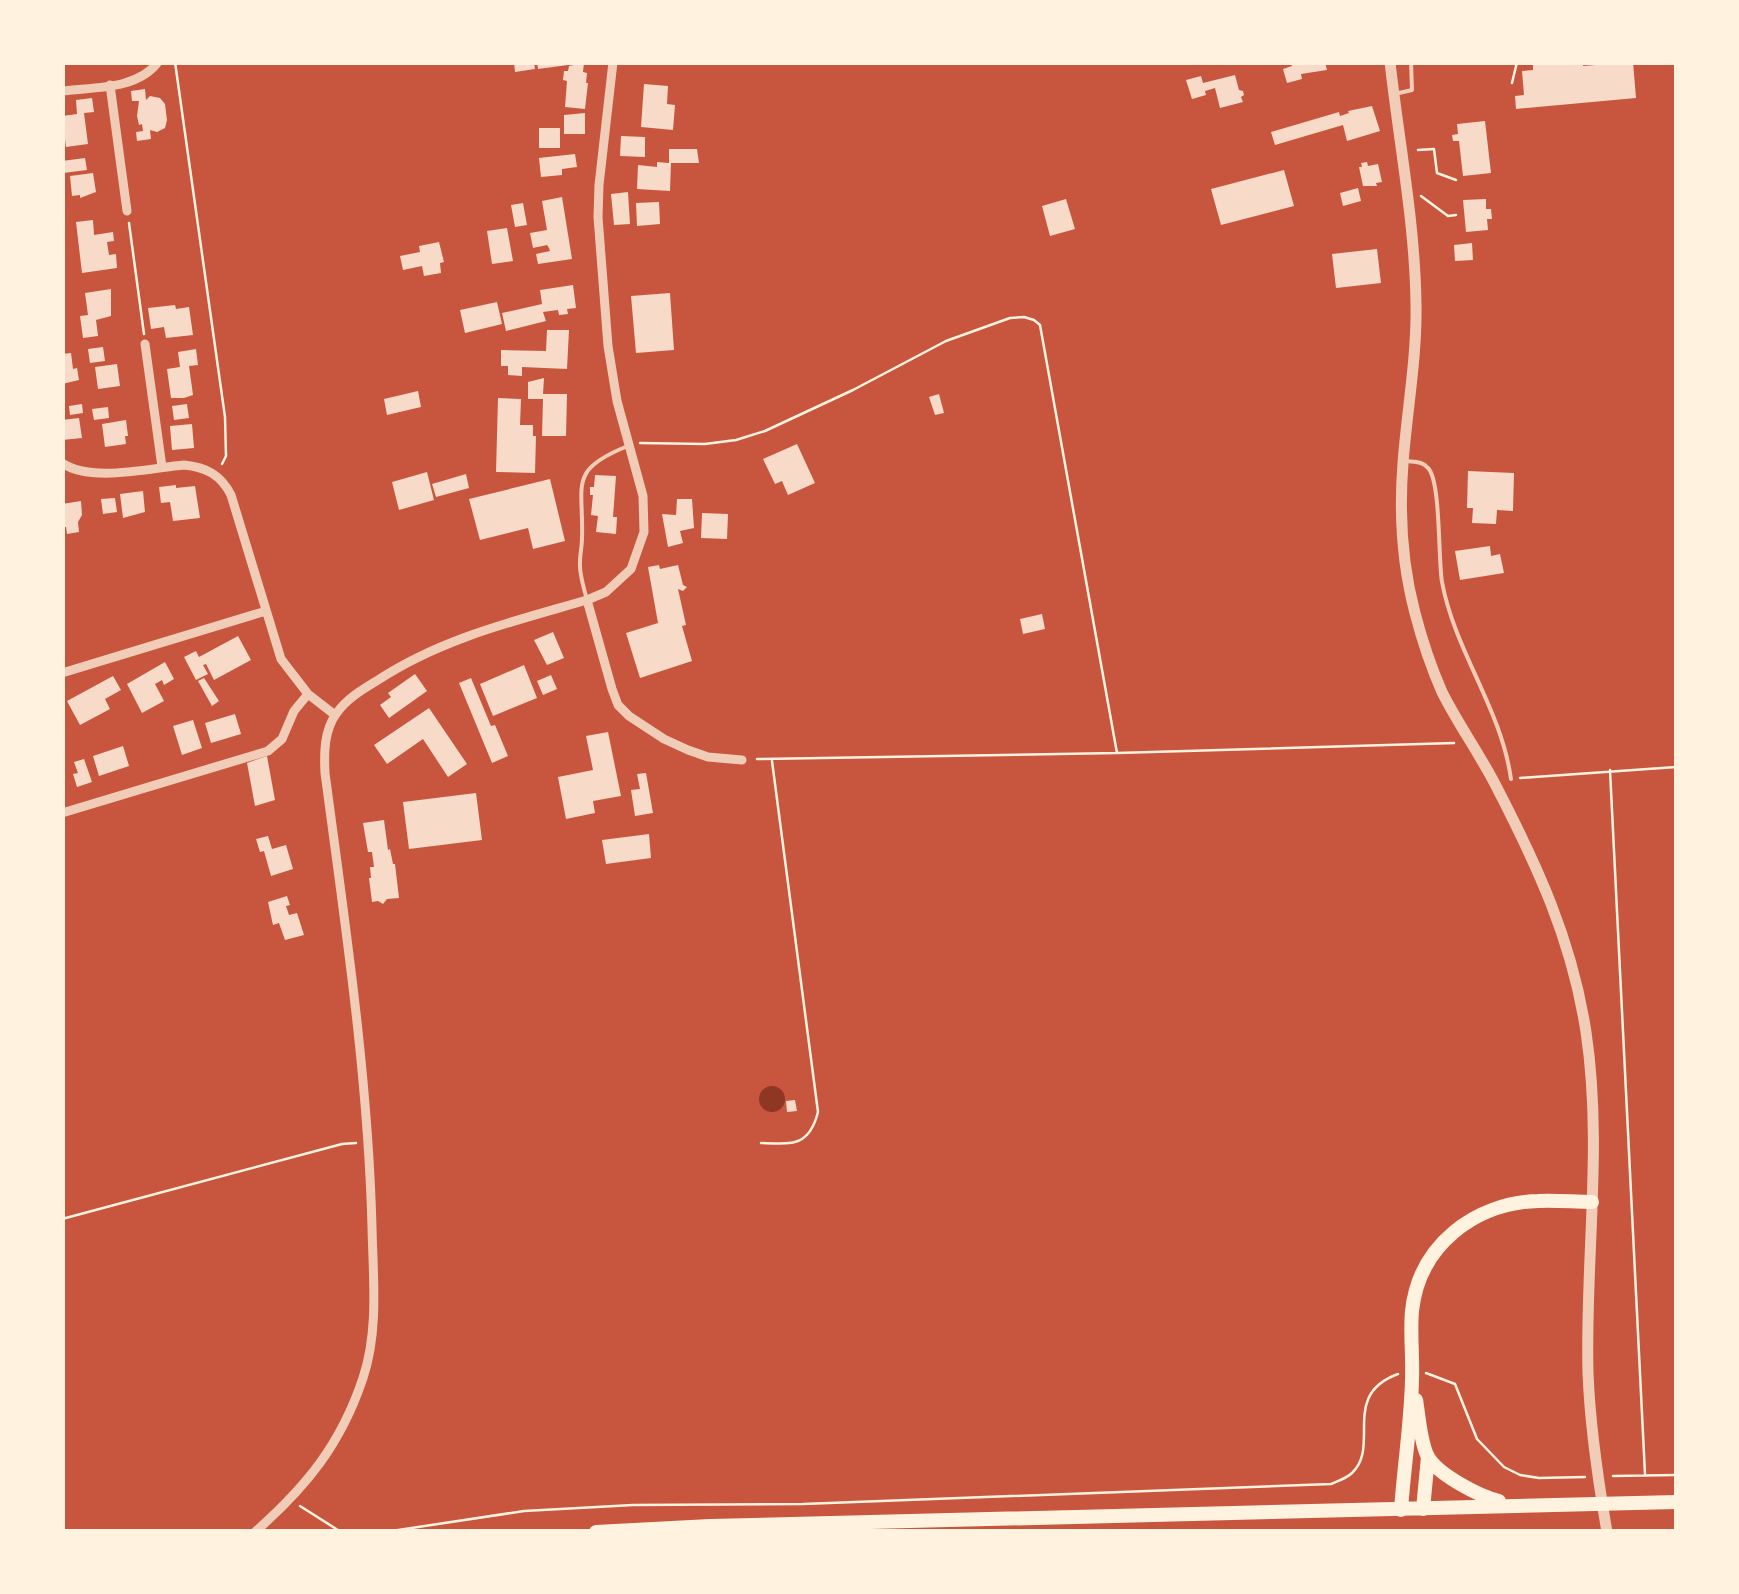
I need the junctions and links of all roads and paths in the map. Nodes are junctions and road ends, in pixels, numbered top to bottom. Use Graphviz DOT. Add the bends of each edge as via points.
graph roads {
  1 [pos="158,62"];
  2 [pos="175,62"];
  3 [pos="613,62"];
  4 [pos="1390,62"];
  5 [pos="1411,62"];
  6 [pos="1517,62"];
  7 [pos="1512,84"];
  8 [pos="110,85"];
  9 [pos="62,90"];
  10 [pos="1394,94"];
  11 [pos="1402,151"];
  12 [pos="1456,180"];
  13 [pos="1406,188"];
  14 [pos="127,211"];
  15 [pos="1456,215"];
  16 [pos="145,344"];
  17 [pos="629,446"];
  18 [pos="1403,461"];
  19 [pos="62,463"];
  20 [pos="162,467"];
  21 [pos="217,475"];
  22 [pos="587,600"];
  23 [pos="266,612"];
  24 [pos="62,673"];
  25 [pos="308,694"];
  26 [pos="334,715"];
  27 [pos="1470,743"];
  28 [pos="1117,753"];
  29 [pos="771,759"];
  30 [pos="742,760"];
  31 [pos="1676,767"];
  32 [pos="1610,770"];
  33 [pos="1512,779"];
  34 [pos="62,812"];
  35 [pos="760,1142"];
  36 [pos="342,1144"];
  37 [pos="1592,1202"];
  38 [pos="62,1219"];
  39 [pos="1412,1378"];
  40 [pos="1428,1458"];
  41 [pos="1676,1475"];
  42 [pos="1610,1476"];
  43 [pos="1645,1476"];
  44 [pos="1592,1477"];
  45 [pos="291,1500"];
  46 [pos="1676,1502"];
  47 [pos="1514,1505"];
  48 [pos="1402,1510"];
  49 [pos="1423,1510"];
  50 [pos="337,1531"];
  51 [pos="255,1532"];
  52 [pos="384,1532"];
  53 [pos="596,1532"];
  54 [pos="1606,1532"];
  1 -- 8 [label="street" via="141,78"];
  2 -- 21 [label="path" via="224,417 226,456"];
  3 -- 17 [label="street" via="598,217 608,346"];
  4 -- 10 [label="street"];
  5 -- 10 [label="lane" via="1412,90"];
  6 -- 7 [label="path"];
  8 -- 9 [label="street"];
  8 -- 14 [label="street"];
  10 -- 11 [label="street"];
  11 -- 12 [label="path" via="1434,149 1437,173"];
  11 -- 13 [label="street"];
  13 -- 15 [label="path"];
  13 -- 18 [label="street" via="1416,304"];
  14 -- 16 [label="path"];
  16 -- 20 [label="street"];
  17 -- 22 [label="lane" via="591,466 579,487"];
  17 -- 22 [label="street" via="645,514 640,550 620,581"];
  17 -- 28 [label="path" via="705,444 765,431 946,342 1010,318 1034,320"];
  18 -- 27 [label="street" via="1404,564 1415,613 1442,691"];
  18 -- 33 [label="lane" via="1431,470 1443,589 1507,750"];
  19 -- 20 [label="street" via="97,474"];
  20 -- 21 [label="street" via="197,466"];
  21 -- 23 [label="street" via="231,495"];
  22 -- 26 [label="street" via="426,652 366,687"];
  22 -- 30 [label="street" via="612,690 628,716 688,750"];
  23 -- 24 [label="street"];
  23 -- 25 [label="street" via="281,659"];
  25 -- 26 [label="street"];
  25 -- 34 [label="street" via="268,750"];
  26 -- 45 [label="street" via="325,773 369,1142 374,1315 364,1375 346,1422"];
  27 -- 28 [label="path"];
  27 -- 37 [label="street" via="1553,903 1576,978 1593,1104"];
  28 -- 29 [label="path"];
  29 -- 30 [label="path"];
  29 -- 35 [label="path" via="818,1112 804,1138"];
  31 -- 32 [label="path"];
  32 -- 33 [label="path"];
  32 -- 43 [label="path"];
  36 -- 38 [label="path"];
  37 -- 39 [label="main road" via="1497,1208 1446,1238 1417,1286"];
  37 -- 54 [label="street" via="1588,1374"];
  39 -- 40 [label="main road"];
  39 -- 44 [label="path" via="1434,1374 1456,1384 1477,1439 1504,1467 1539,1478"];
  39 -- 48 [label="main road"];
  39 -- 52 [label="path" via="1397,1374 1376,1386 1367,1400 1362,1459 1352,1474 1332,1484 633,1504"];
  40 -- 47 [label="main road" via="1456,1483"];
  40 -- 49 [label="main road"];
  41 -- 43 [label="path"];
  42 -- 43 [label="path"];
  45 -- 50 [label="path"];
  45 -- 51 [label="street"];
  46 -- 47 [label="main road"];
  47 -- 49 [label="main road"];
  48 -- 49 [label="main road"];
  48 -- 53 [label="main road"];
}
